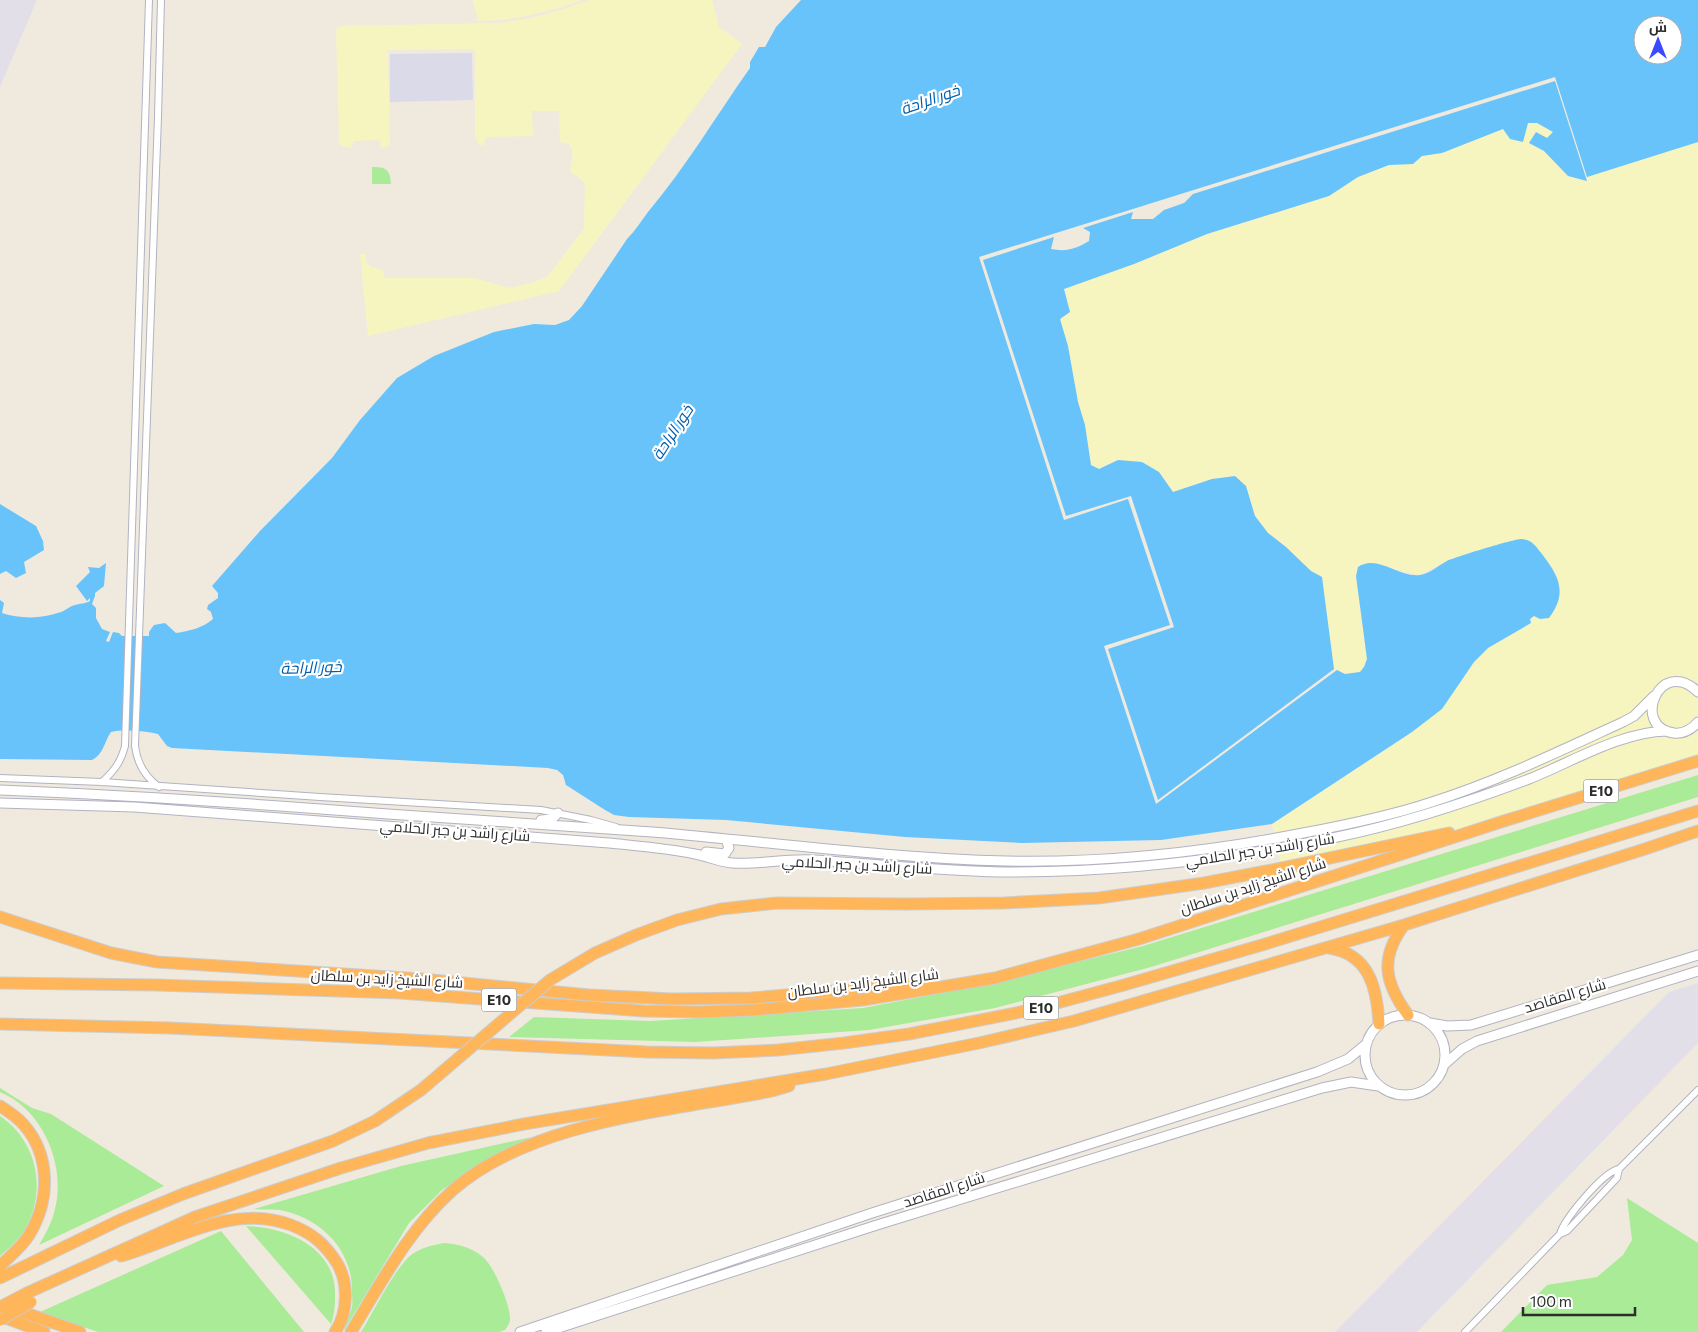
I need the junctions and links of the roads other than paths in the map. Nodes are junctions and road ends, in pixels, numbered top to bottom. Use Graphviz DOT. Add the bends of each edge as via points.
graph roads {
  1 [pos="149,0"];
  2 [pos="161,0"];
  3 [pos="1696,689"];
  4 [pos="1654,696"];
  5 [pos="1698,722"];
  6 [pos="1667,731"];
  7 [pos="1698,761"];
  8 [pos="0,778"];
  9 [pos="102,782"];
  10 [pos="159,787"];
  11 [pos="0,790"];
  12 [pos="0,804"];
  13 [pos="1698,811"];
  14 [pos="558,813"];
  15 [pos="1504,821"];
  16 [pos="511,823"];
  17 [pos="629,831"];
  18 [pos="1698,831"];
  19 [pos="726,839"];
  20 [pos="679,851"];
  21 [pos="0,918"];
  22 [pos="1404,925"];
  23 [pos="1327,948"];
  24 [pos="1698,955"];
  25 [pos="1698,971"];
  26 [pos="995,978"];
  27 [pos="0,984"];
  28 [pos="1408,1015"];
  29 [pos="1430,1023"];
  30 [pos="0,1024"];
  31 [pos="1379,1024"];
  32 [pos="1365,1044"];
  33 [pos="1444,1064"];
  34 [pos="826,1074"];
  35 [pos="1378,1086"];
  36 [pos="1698,1090"];
  37 [pos="0,1106"];
  38 [pos="1620,1169"];
  39 [pos="1560,1234"];
  40 [pos="101,1259"];
  41 [pos="4,1262"];
  42 [pos="0,1278"];
  43 [pos="29,1298"];
  44 [pos="0,1306"];
  45 [pos="0,1318"];
  46 [pos="337,1330"];
  47 [pos="44,1332"];
  48 [pos="80,1332"];
  49 [pos="351,1332"];
  50 [pos="520,1332"];
  51 [pos="546,1332"];
  52 [pos="1465,1332"];
  1 -- 9 [label="street" via="125,746 122,759"];
  2 -- 10 [label="street" via="135,746 137,760 144,773"];
  3 -- 4 [label="main road, شارع راشد بن جبر الحلامي" via="1684,682 1675,682 1666,684"];
  4 -- 6 [label="main road" via="1652,712"];
  4 -- 19 [label="main road, شارع راشد بن جبر الحلامي" via="1623,722 1546,758 1463,791 1383,816 1262,841 1100,859 1012,861 910,857"];
  5 -- 6 [label="main road, شارع راشد بن جبر الحلامي" via="1681,733"];
  6 -- 20 [label="main road, شارع راشد بن جبر الحلامي" via="1642,733 1503,789 1387,825 1330,838 1174,864 1012,872 810,859 728,863"];
  7 -- 15 [label="highway, شارع الشيخ زايد بن سلطان / E10"];
  8 -- 9 [label="street"];
  9 -- 10 [label="street"];
  10 -- 14 [label="street"];
  11 -- 16 [label="main road, شارع راشد بن جبر الحلامي" via="205,800"];
  12 -- 20 [label="main road, شارع راشد بن جبر الحلامي" via="134,807"];
  13 -- 30 [label="highway, E10" via="1124,985 1031,1010 844,1044 759,1051 646,1052 170,1028"];
  14 -- 16 [label="main road" via="552,819"];
  14 -- 17 [label="street"];
  15 -- 26 [label="highway, شارع الشيخ زايد بن سلطان / E10" via="1138,938"];
  15 -- 42 [label="highway, bridge" via="1282,868 1099,898 1004,903 777,904 721,909 676,920 595,953 550,980 420,1090 375,1121 333,1141 120,1220"];
  16 -- 17 [label="main road, شارع راشد بن جبر الحلامي"];
  17 -- 19 [label="main road, شارع راشد بن جبر الحلامي"];
  18 -- 22 [label="highway"];
  19 -- 20 [label="main road" via="729,848 725,854 688,848"];
  21 -- 26 [label="highway" via="111,953 157,962 422,979 607,996 751,998"];
  22 -- 23 [label="highway"];
  22 -- 28 [label="highway" via="1390,952 1388,973 1395,997"];
  23 -- 31 [label="highway" via="1343,951 1362,964 1376,992"];
  23 -- 34 [label="highway" via="1074,1021"];
  24 -- 29 [label="main road, شارع المقاصد" via="1471,1024 1447,1026"];
  25 -- 33 [label="main road, شارع المقاصد" via="1477,1041"];
  26 -- 27 [label="highway, شارع الشيخ زايد بن سلطان / E10" via="809,1006 699,1012 400,993 156,985"];
  28 -- 29 [label="main road"];
  28 -- 31 [label="main road" via="1395,1016"];
  29 -- 33 [label="main road" via="1444,1046"];
  31 -- 32 [label="main road"];
  32 -- 35 [label="main road" via="1364,1063"];
  32 -- 50 [label="main road, شارع المقاصد" via="1348,1059 1323,1071 872,1213"];
  33 -- 35 [label="main road" via="1435,1082 1418,1094 1397,1095"];
  34 -- 40 [label="highway" via="428,1143 246,1199"];
  34 -- 49 [label="highway" via="772,1091 660,1111 561,1134 522,1148 482,1169 453,1190 428,1215"];
  35 -- 51 [label="main road, شارع المقاصد" via="1351,1082 1322,1088 877,1225"];
  36 -- 38 [label="street"];
  37 -- 41 [label="highway" via="24,1125 41,1155 45,1172 42,1209 28,1237"];
  38 -- 39 [label="street" via="1617,1178 1567,1231"];
  38 -- 39 [label="street" via="1612,1171 1590,1192"];
  39 -- 52 [label="street"];
  40 -- 43 [label="highway" via="69,1274 53,1288"];
  40 -- 46 [label="highway" via="136,1252 202,1227 237,1218 259,1217 284,1222 320,1240 341,1269 345,1310"];
  43 -- 44 [label="highway, bridge"];
  43 -- 45 [label="highway, bridge"];
  44 -- 48 [label="highway"];
  45 -- 47 [label="highway"];
}
